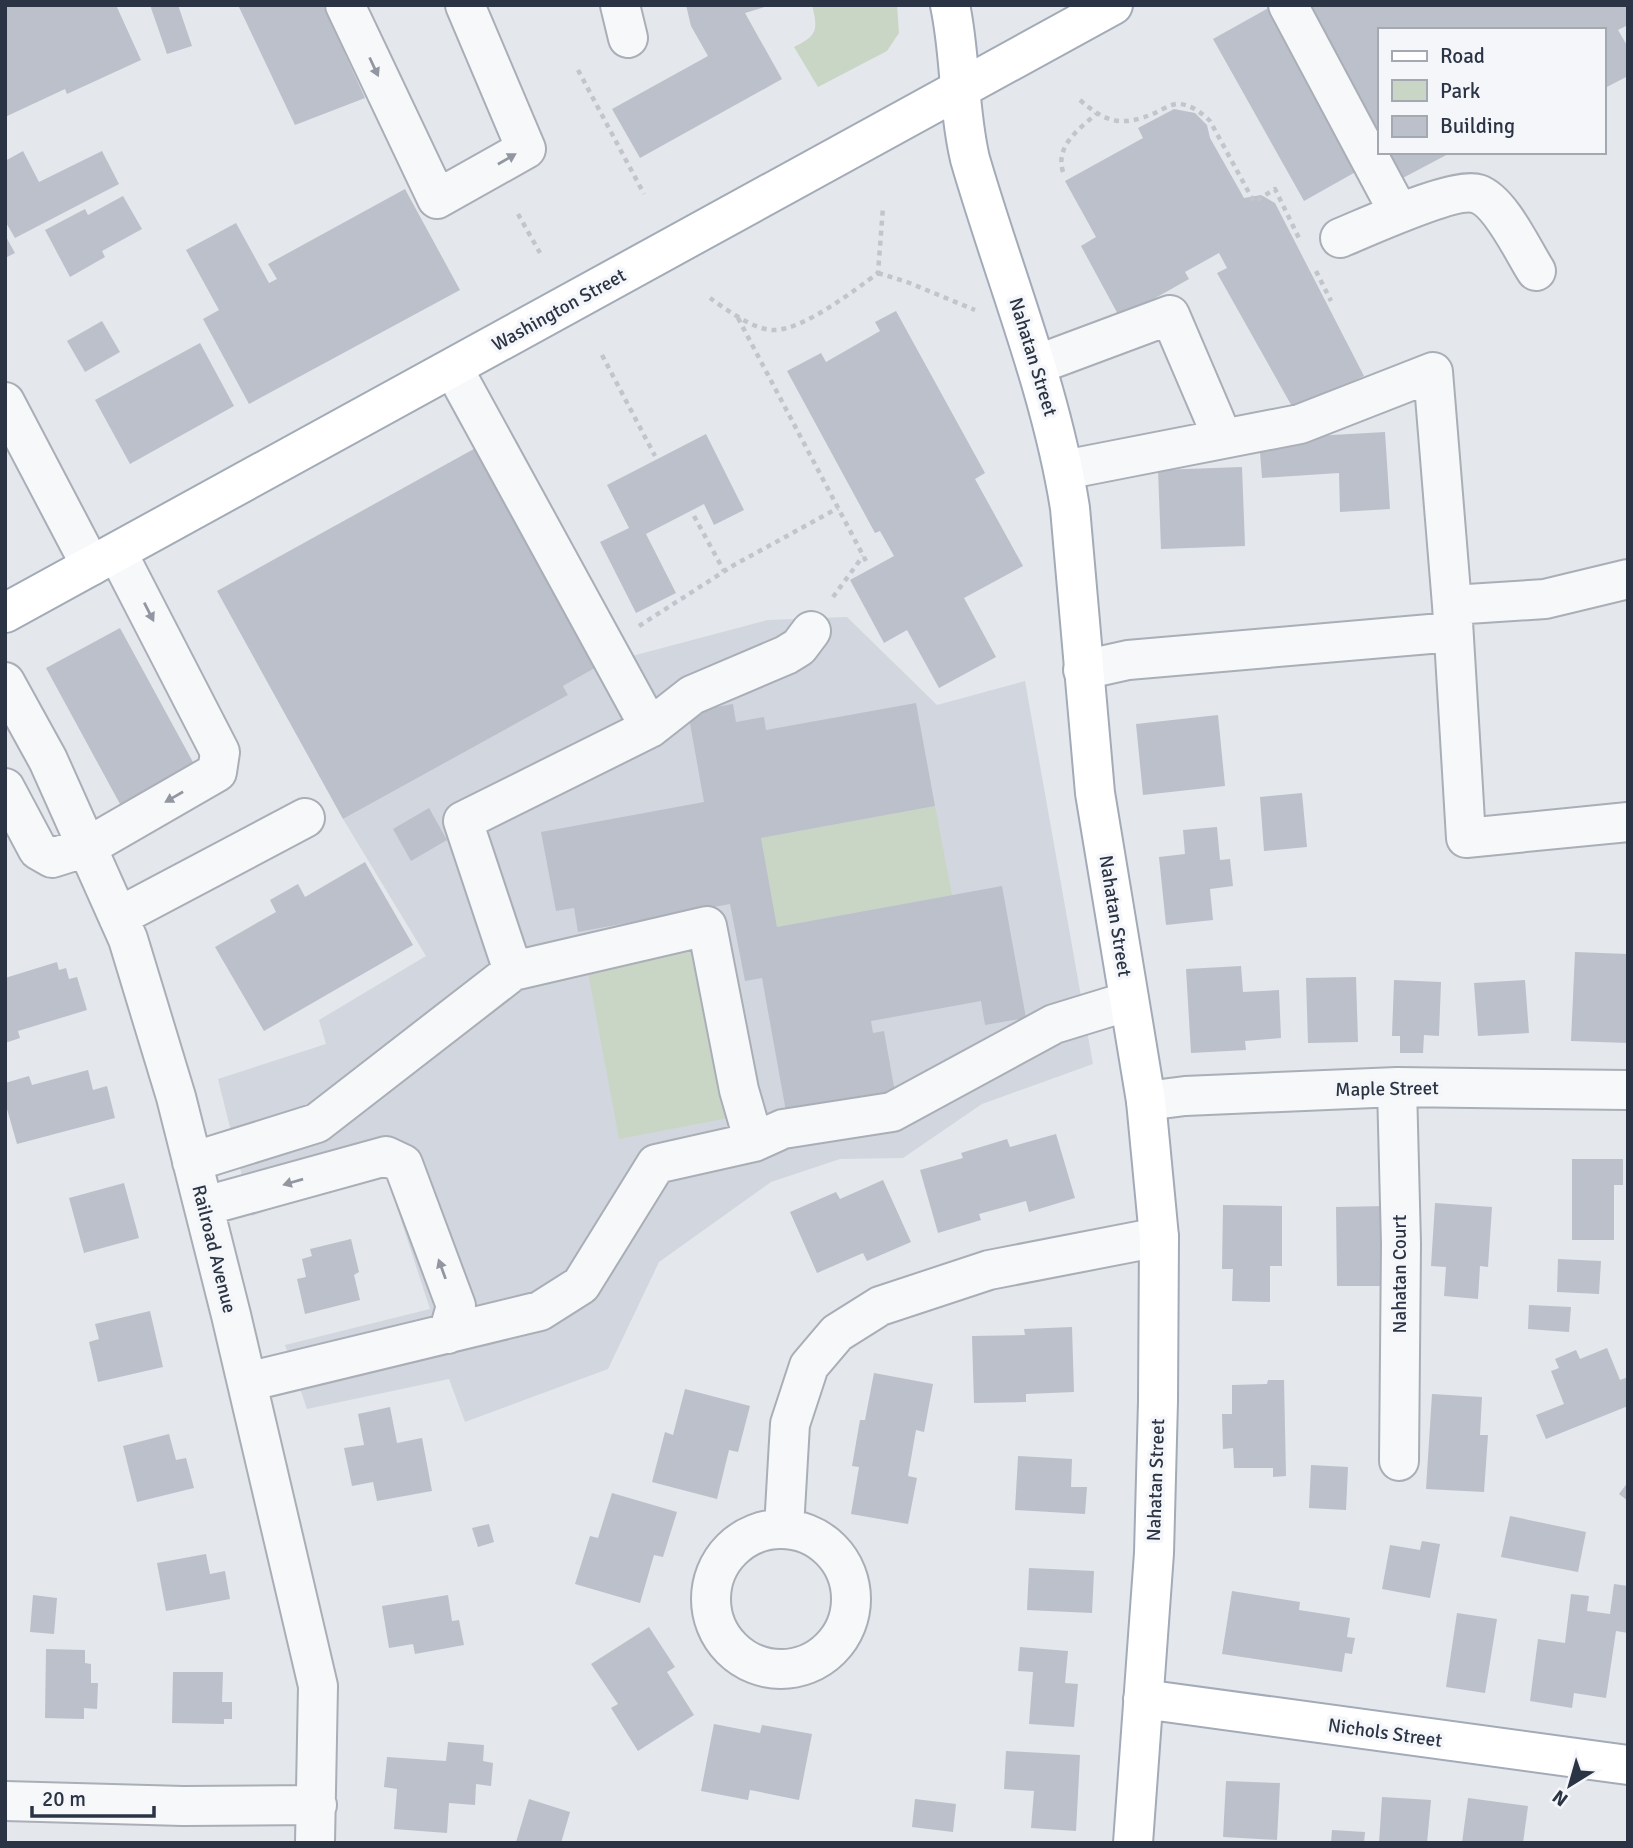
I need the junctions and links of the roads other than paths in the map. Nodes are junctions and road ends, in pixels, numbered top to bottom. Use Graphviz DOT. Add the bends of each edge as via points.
graph roads {
  1 [pos="345,5"];
  2 [pos="466,5"];
  3 [pos="950,5"];
  4 [pos="1113,5"];
  5 [pos="1289,5"];
  6 [pos="959,90"];
  7 [pos="1399,213"];
  8 [pos="1340,238"];
  9 [pos="1536,271"];
  10 [pos="1036,365"];
  11 [pos="453,368"];
  12 [pos="5,402"];
  13 [pos="1223,439"];
  14 [pos="1064,470"];
  15 [pos="104,559"];
  16 [pos="1628,579"];
  17 [pos="5,613"];
  18 [pos="1453,619"];
  19 [pos="811,631"];
  20 [pos="1083,670"];
  21 [pos="5,682"];
  22 [pos="650,728"];
  23 [pos="20,742"];
  24 [pos="5,788"];
  25 [pos="305,818"];
  26 [pos="1628,822"];
  27 [pos="87,847"];
  28 [pos="118,918"];
  29 [pos="513,971"];
  30 [pos="1129,1001"];
  31 [pos="1397,1087"];
  32 [pos="1628,1090"];
  33 [pos="1146,1101"];
  34 [pos="754,1142"];
  35 [pos="192,1162"];
  36 [pos="205,1206"];
  37 [pos="1159,1237"];
  38 [pos="448,1334"];
  39 [pos="247,1382"];
  40 [pos="1399,1461"];
  41 [pos="784,1528"];
  42 [pos="1143,1699"];
  43 [pos="1628,1765"];
  44 [pos="5,1801"];
  45 [pos="317,1805"];
  46 [pos="315,1843"];
  47 [pos="1133,1843"];
  1 -- 2 [label="street, one-way" via="437,199 526,149"];
  3 -- 6 [label="main road, Nahatan Street"];
  4 -- 6 [label="main road, Washington Street"];
  5 -- 7 [label="street"];
  6 -- 10 [label="main road, Nahatan Street" via="970,159"];
  6 -- 11 [label="main road, Washington Street"];
  7 -- 8 [label="street"];
  7 -- 9 [label="street" via="1459,194 1478,194 1497,208"];
  10 -- 13 [label="street" via="1170,315"];
  10 -- 14 [label="main road, Nahatan Street"];
  11 -- 15 [label="main road, Washington Street"];
  11 -- 22 [label="street"];
  12 -- 15 [label="street"];
  13 -- 14 [label="street"];
  13 -- 18 [label="street" via="1300,424 1433,372"];
  14 -- 20 [label="main road, Nahatan Street"];
  15 -- 17 [label="main road, Washington Street"];
  15 -- 27 [label="street, one-way" via="220,752 218,772"];
  16 -- 18 [label="street"];
  18 -- 20 [label="street" via="1128,660"];
  18 -- 26 [label="street" via="1466,838"];
  19 -- 22 [label="street" via="786,656 692,695"];
  20 -- 30 [label="main road, Nahatan Street" via="1095,793"];
  21 -- 23 [label="street, Railroad Avenue"];
  22 -- 29 [label="street" via="463,821"];
  23 -- 27 [label="street, Railroad Avenue"];
  24 -- 27 [label="street" via="38,850 52,858"];
  25 -- 28 [label="street"];
  27 -- 28 [label="street, Railroad Avenue"];
  28 -- 35 [label="street, Railroad Avenue"];
  29 -- 34 [label="street" via="707,926 739,1090"];
  29 -- 35 [label="street" via="317,1123"];
  30 -- 33 [label="main road, Nahatan Street"];
  30 -- 34 [label="street" via="1054,1024 892,1112 783,1129"];
  31 -- 32 [label="street, Maple Street"];
  31 -- 33 [label="street, Maple Street"];
  31 -- 40 [label="street, Nahatan Court"];
  33 -- 37 [label="main road, Nahatan Street"];
  34 -- 38 [label="street" via="656,1164 580,1285 540,1311"];
  35 -- 36 [label="street, Railroad Avenue"];
  38 -- 36 [label="street, one-way" via="456,1306 403,1164 386,1156"];
  36 -- 39 [label="street, Railroad Avenue"];
  37 -- 41 [label="street" via="989,1270 880,1306 837,1333 808,1366 790,1424"];
  37 -- 42 [label="main road, Nahatan Street" via="1154,1540"];
  38 -- 39 [label="street"];
  39 -- 45 [label="street, Railroad Avenue" via="318,1686"];
  42 -- 43 [label="main road, Nichols Street"];
  42 -- 47 [label="main road, Nahatan Street"];
  44 -- 45 [label="street"];
  45 -- 46 [label="street, Railroad Avenue"];
}
